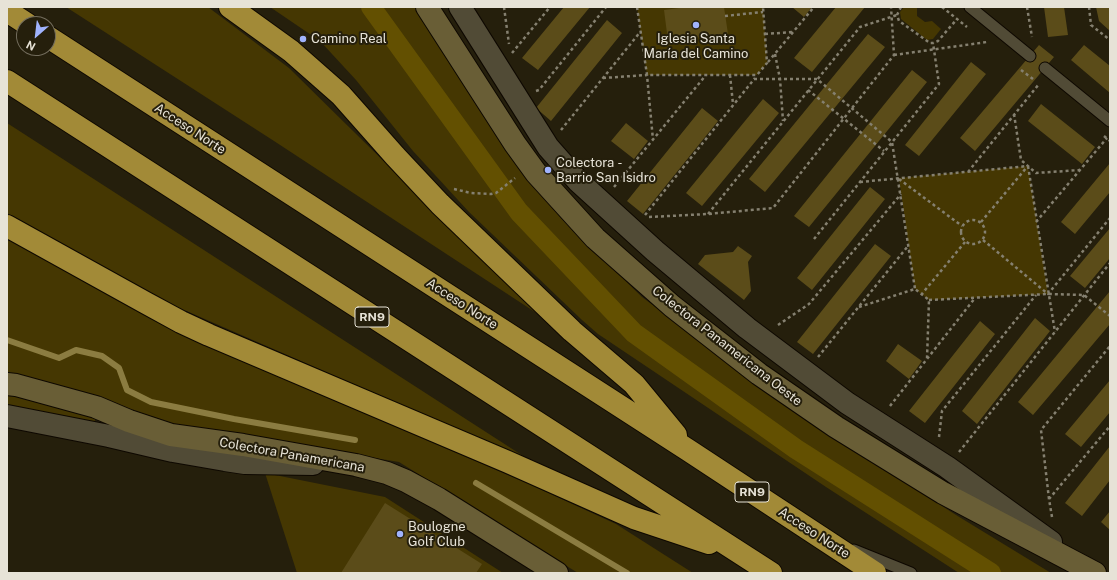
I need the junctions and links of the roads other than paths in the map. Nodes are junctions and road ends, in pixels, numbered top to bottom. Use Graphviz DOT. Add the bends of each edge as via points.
graph roads {
  1 [pos="230,7"];
  2 [pos="427,7"];
  3 [pos="460,7"];
  4 [pos="970,7"];
  5 [pos="7,11"];
  6 [pos="16,17"];
  7 [pos="56,42"];
  8 [pos="1030,56"];
  9 [pos="1045,68"];
  10 [pos="7,81"];
  11 [pos="1110,121"];
  12 [pos="7,226"];
  13 [pos="7,384"];
  14 [pos="7,416"];
  15 [pos="688,450"];
  16 [pos="356,465"];
  17 [pos="816,534"];
  18 [pos="738,552"];
  19 [pos="1091,571"];
  20 [pos="557,573"];
  21 [pos="771,573"];
  22 [pos="875,573"];
  23 [pos="911,573"];
  1 -- 15 [label="highway" via="291,51 341,95 440,204 572,331 634,384"];
  2 -- 19 [label="street, Colectora Panamericana Oeste" via="536,173 595,238 672,306 759,374 836,427 943,493"];
  3 -- 19 [label="street" via="548,147 578,181 655,251 759,338 806,373 941,464"];
  4 -- 8 [label="lane"];
  5 -- 6 [label="highway"];
  7 -- 15 [label="highway, Acceso Norte / RN9"];
  9 -- 11 [label="lane"];
  10 -- 18 [label="highway, RN9"];
  12 -- 18 [label="highway" via="202,331 634,518"];
  13 -- 16 [label="street, Colectora Panamericana" via="96,407 171,435"];
  14 -- 16 [label="street" via="173,451 244,463"];
  15 -- 17 [label="highway, Acceso Norte / RN9"];
  16 -- 20 [label="street, Colectora Panamericana" via="406,481 480,523"];
  17 -- 22 [label="highway, Acceso Norte / RN9"];
  17 -- 23 [label="lane"];
  18 -- 21 [label="highway, RN9"];
}
